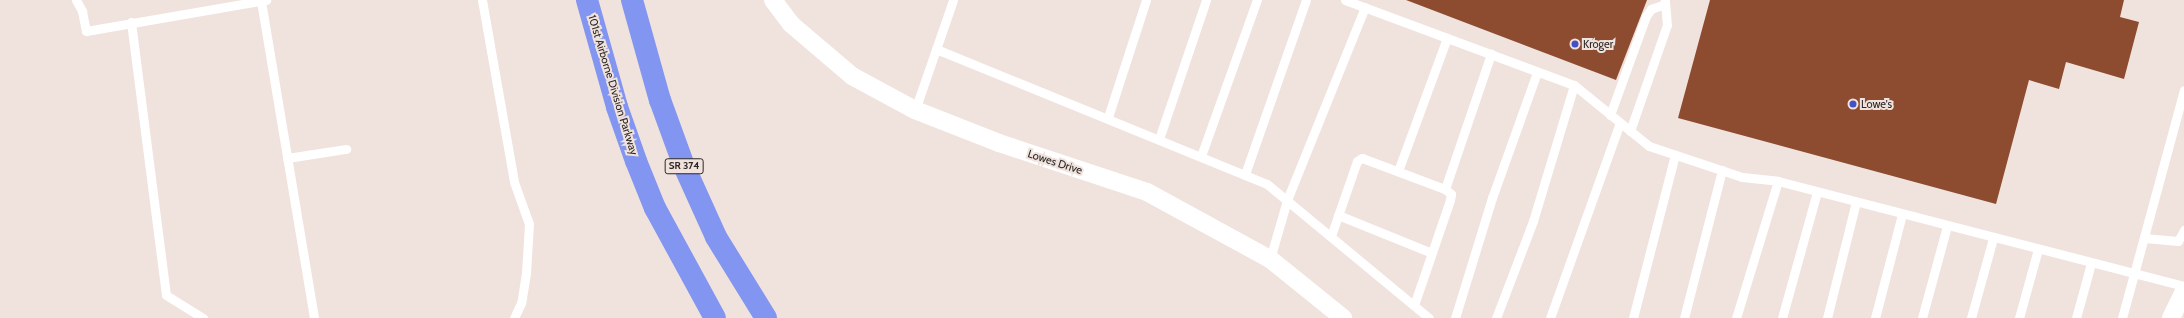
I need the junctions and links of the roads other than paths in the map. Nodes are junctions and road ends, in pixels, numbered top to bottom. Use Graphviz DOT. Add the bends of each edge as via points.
graph roads {
  1 [pos="76,0"];
  2 [pos="264,0"];
  3 [pos="482,0"];
  4 [pos="587,0"];
  5 [pos="632,0"];
  6 [pos="773,0"];
  7 [pos="953,0"];
  8 [pos="1146,0"];
  9 [pos="1206,0"];
  10 [pos="1257,0"];
  11 [pos="1306,0"];
  12 [pos="1345,0"];
  13 [pos="1665,2"];
  14 [pos="1365,7"];
  15 [pos="131,22"];
  16 [pos="1447,38"];
  17 [pos="936,49"];
  18 [pos="1491,54"];
  19 [pos="1537,72"];
  20 [pos="1574,85"];
  21 [pos="2184,90"];
  22 [pos="915,110"];
  23 [pos="1610,115"];
  24 [pos="1108,117"];
  25 [pos="1620,123"];
  26 [pos="1630,131"];
  27 [pos="1159,139"];
  28 [pos="346,149"];
  29 [pos="1675,155"];
  30 [pos="1200,156"];
  31 [pos="287,158"];
  32 [pos="1722,170"];
  33 [pos="1398,171"];
  34 [pos="1245,174"];
  35 [pos="1778,181"];
  36 [pos="1445,189"];
  37 [pos="1817,192"];
  38 [pos="1287,200"];
  39 [pos="1856,202"];
  40 [pos="1902,214"];
  41 [pos="1338,215"];
  42 [pos="1947,226"];
  43 [pos="2184,230"];
  44 [pos="1331,236"];
  45 [pos="1993,238"];
  46 [pos="2144,238"];
  47 [pos="2038,249"];
  48 [pos="1432,253"];
  49 [pos="1270,259"];
  50 [pos="2091,263"];
  51 [pos="2134,274"];
  52 [pos="2184,286"];
  53 [pos="2184,291"];
  54 [pos="1414,305"];
  55 [pos="203,318"];
  56 [pos="314,318"];
  57 [pos="514,318"];
  58 [pos="716,318"];
  59 [pos="766,318"];
  60 [pos="1343,318"];
  61 [pos="1429,318"];
  62 [pos="1455,318"];
  63 [pos="1496,318"];
  64 [pos="1550,318"];
  65 [pos="1633,318"];
  66 [pos="1684,318"];
  67 [pos="1736,318"];
  68 [pos="1782,318"];
  69 [pos="1826,318"];
  70 [pos="1875,318"];
  71 [pos="1922,318"];
  72 [pos="1971,318"];
  73 [pos="2019,318"];
  74 [pos="2076,318"];
  75 [pos="2122,318"];
  76 [pos="2171,318"];
  1 -- 15 [label="lane" via="82,11 86,31"];
  2 -- 15 [label="lane"];
  2 -- 31 [label="lane"];
  3 -- 57 [label="lane" via="514,182 529,224 525,280 521,303"];
  4 -- 58 [label="highway, 101st Airborne Division Parkway" via="617,107 655,208"];
  5 -- 59 [label="highway, SR 374" via="660,100 684,166 716,237"];
  6 -- 22 [label="street, Lowes Drive" via="791,24 852,76"];
  7 -- 17 [label="lane"];
  8 -- 24 [label="lane"];
  9 -- 27 [label="lane"];
  10 -- 30 [label="lane"];
  11 -- 34 [label="lane"];
  12 -- 14 [label="lane"];
  13 -- 23 [label="lane" via="1651,9 1646,16"];
  13 -- 26 [label="lane" via="1667,25"];
  14 -- 16 [label="lane"];
  14 -- 38 [label="lane"];
  15 -- 55 [label="lane" via="166,295"];
  16 -- 18 [label="lane"];
  16 -- 33 [label="lane"];
  17 -- 22 [label="lane"];
  17 -- 24 [label="lane"];
  18 -- 19 [label="lane"];
  18 -- 36 [label="lane"];
  19 -- 20 [label="lane"];
  19 -- 62 [label="lane" via="1492,198"];
  20 -- 23 [label="lane"];
  20 -- 63 [label="lane" via="1533,221"];
  21 -- 46 [label="lane"];
  22 -- 49 [label="street, Lowes Drive" via="999,143 1147,192"];
  23 -- 25 [label="lane"];
  24 -- 27 [label="lane"];
  25 -- 26 [label="lane"];
  25 -- 64 [label="lane"];
  26 -- 29 [label="lane" via="1649,146"];
  27 -- 30 [label="lane"];
  28 -- 31 [label="lane"];
  29 -- 32 [label="lane"];
  29 -- 65 [label="lane"];
  30 -- 34 [label="lane"];
  31 -- 56 [label="lane"];
  32 -- 35 [label="lane" via="1742,177"];
  32 -- 66 [label="lane"];
  33 -- 36 [label="lane"];
  33 -- 41 [label="lane" via="1362,158 1357,161"];
  34 -- 38 [label="lane" via="1268,184"];
  35 -- 37 [label="lane"];
  35 -- 67 [label="lane"];
  36 -- 48 [label="lane" via="1451,194 1450,200"];
  37 -- 39 [label="lane"];
  37 -- 68 [label="lane"];
  38 -- 44 [label="lane"];
  38 -- 49 [label="lane"];
  39 -- 40 [label="lane"];
  39 -- 69 [label="lane"];
  40 -- 42 [label="lane"];
  40 -- 70 [label="lane"];
  41 -- 44 [label="lane"];
  41 -- 48 [label="lane"];
  42 -- 45 [label="lane"];
  42 -- 71 [label="lane"];
  43 -- 46 [label="lane" via="2178,241"];
  44 -- 54 [label="lane"];
  45 -- 47 [label="lane"];
  45 -- 72 [label="lane"];
  46 -- 51 [label="lane"];
  47 -- 50 [label="lane"];
  47 -- 73 [label="lane"];
  48 -- 54 [label="lane"];
  49 -- 60 [label="street, Lowes Drive"];
  50 -- 51 [label="lane"];
  50 -- 74 [label="lane"];
  51 -- 52 [label="lane"];
  51 -- 75 [label="lane"];
  53 -- 76 [label="street"];
  54 -- 61 [label="lane"];
}
